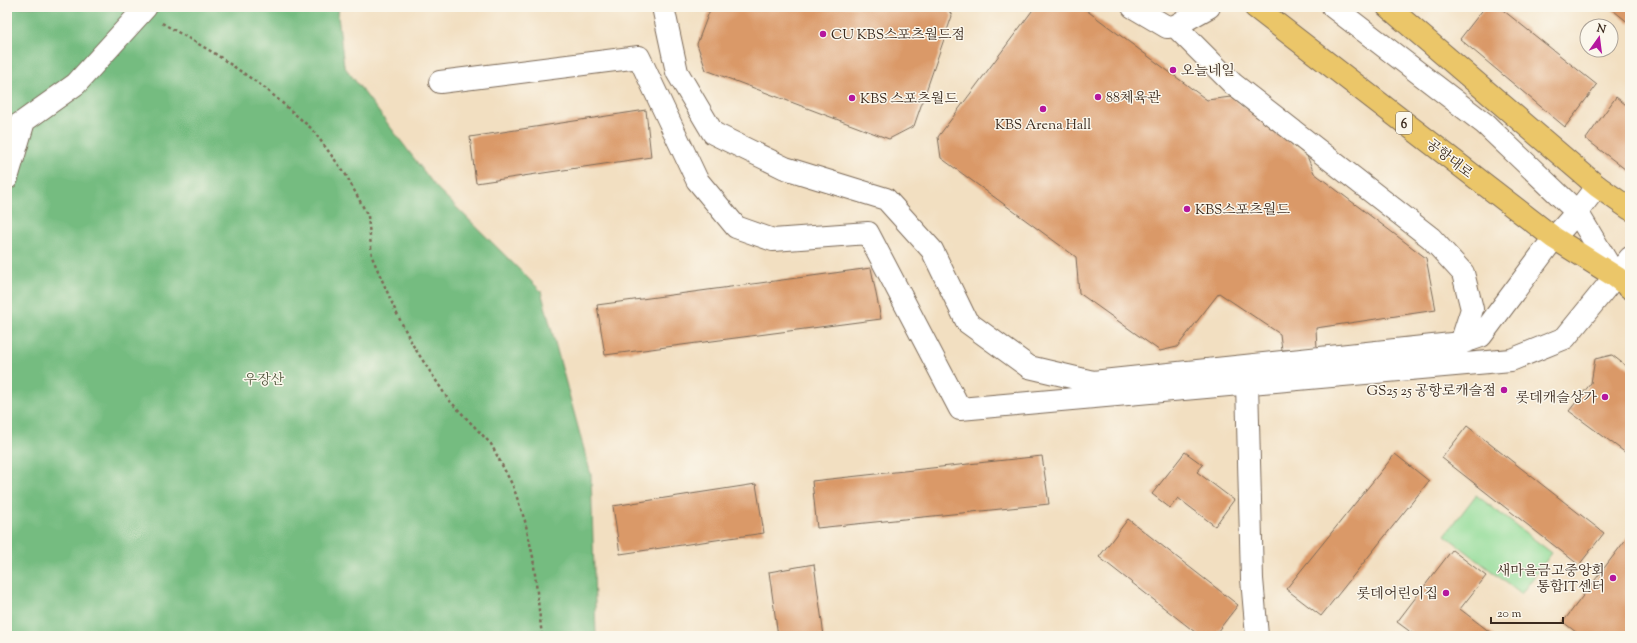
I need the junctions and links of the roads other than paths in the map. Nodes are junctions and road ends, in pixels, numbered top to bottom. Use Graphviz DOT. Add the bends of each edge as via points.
graph roads {
  1 [pos="663,7"];
  2 [pos="1133,7"];
  3 [pos="1210,7"];
  4 [pos="1255,7"];
  5 [pos="1333,7"];
  6 [pos="1388,7"];
  7 [pos="144,9"];
  8 [pos="1175,26"];
  9 [pos="440,82"];
  10 [pos="15,126"];
  11 [pos="7,178"];
  12 [pos="1596,186"];
  13 [pos="1630,209"];
  14 [pos="1577,212"];
  15 [pos="1554,238"];
  16 [pos="1630,258"];
  17 [pos="1623,282"];
  18 [pos="1461,343"];
  19 [pos="1246,383"];
  20 [pos="1257,636"];
  1 -- 18 [label="lane" via="677,72 713,133 785,168 886,199 932,250 967,322 1029,367 1093,382"];
  2 -- 8 [label="lane" via="1167,27"];
  3 -- 8 [label="lane"];
  4 -- 15 [label="main road, 공항대로 / 6"];
  5 -- 14 [label="lane" via="1485,124"];
  6 -- 12 [label="main road"];
  7 -- 10 [label="lane" via="76,84"];
  8 -- 18 [label="lane" via="1233,84 1431,238 1463,273 1472,309"];
  9 -- 19 [label="lane" via="639,57 697,180 736,227 773,240 868,233 960,409"];
  10 -- 11 [label="lane"];
  12 -- 13 [label="main road"];
  12 -- 14 [label="lane"];
  14 -- 15 [label="lane"];
  14 -- 17 [label="lane"];
  15 -- 17 [label="main road, 공항대로 / 6"];
  15 -- 18 [label="lane" via="1481,336"];
  16 -- 17 [label="lane"];
  17 -- 19 [label="lane" via="1565,338 1511,360"];
  19 -- 20 [label="lane" via="1252,579"];
}
